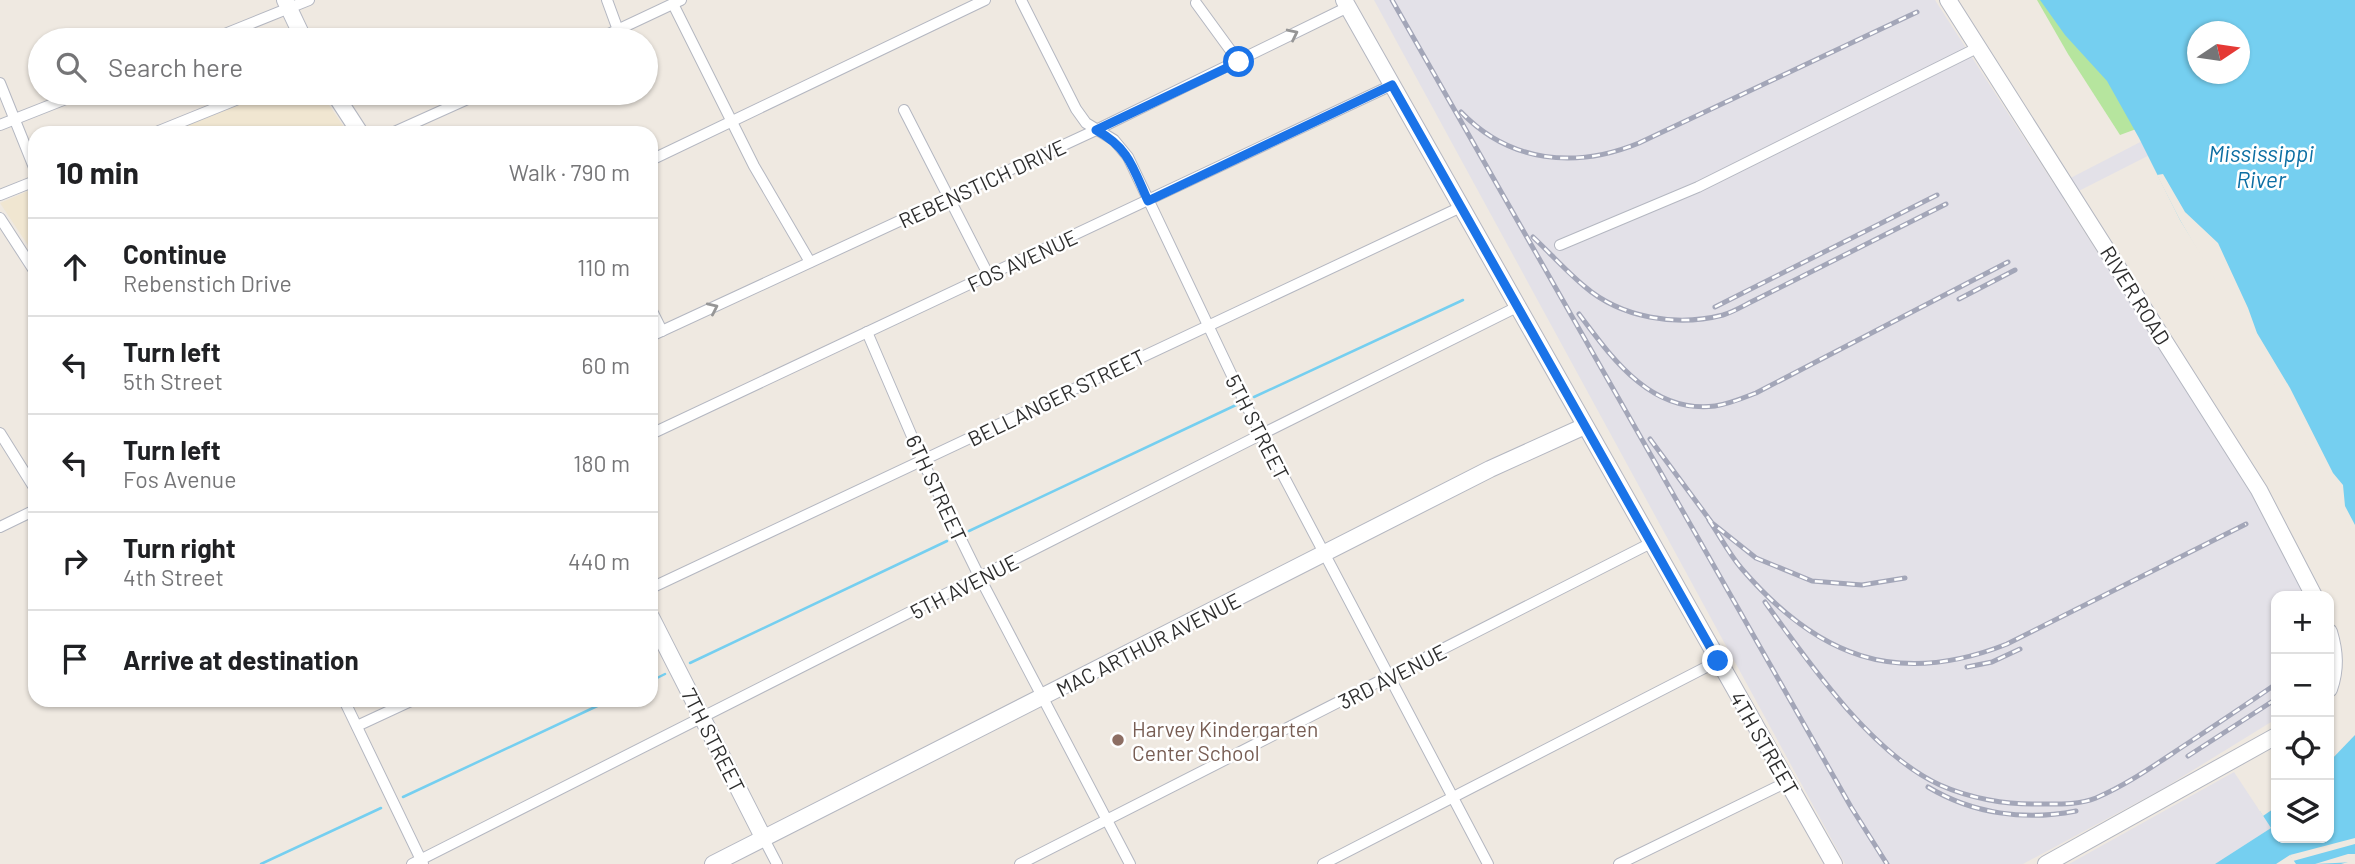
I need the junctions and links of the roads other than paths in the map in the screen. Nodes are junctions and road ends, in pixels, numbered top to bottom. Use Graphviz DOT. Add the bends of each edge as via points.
graph roads {
  1 [pos="309,0"];
  2 [pos="607,0"];
  3 [pos="985,0"];
  4 [pos="1021,0"];
  5 [pos="1948,0"];
  6 [pos="677,2"];
  7 [pos="1196,3"];
  8 [pos="287,4"];
  9 [pos="1346,4"];
  10 [pos="236,28"];
  11 [pos="298,28"];
  12 [pos="617,28"];
  13 [pos="622,28"];
  14 [pos="1979,47"];
  15 [pos="1239,62"];
  16 [pos="0,83"];
  17 [pos="1392,85"];
  18 [pos="52,105"];
  19 [pos="223,105"];
  20 [pos="342,105"];
  21 [pos="454,105"];
  22 [pos="904,110"];
  23 [pos="15,120"];
  24 [pos="732,122"];
  25 [pos="0,125"];
  26 [pos="171,126"];
  27 [pos="355,126"];
  28 [pos="408,126"];
  29 [pos="1096,130"];
  30 [pos="28,152"];
  31 [pos="658,157"];
  32 [pos="28,184"];
  33 [pos="0,195"];
  34 [pos="949,198"];
  35 [pos="1148,201"];
  36 [pos="1461,207"];
  37 [pos="0,218"];
  38 [pos="1560,245"];
  39 [pos="28,261"];
  40 [pos="810,262"];
  41 [pos="989,276"];
  42 [pos="1517,307"];
  43 [pos="658,323"];
  44 [pos="1208,325"];
  45 [pos="662,331"];
  46 [pos="867,332"];
  47 [pos="658,333"];
  48 [pos="1585,426"];
  49 [pos="658,431"];
  50 [pos="0,433"];
  51 [pos="1262,434"];
  52 [pos="923,461"];
  53 [pos="28,478"];
  54 [pos="28,513"];
  55 [pos="0,527"];
  56 [pos="1651,543"];
  57 [pos="1325,555"];
  58 [pos="980,578"];
  59 [pos="658,585"];
  60 [pos="2311,591"];
  61 [pos="658,631"];
  62 [pos="1718,661"];
  63 [pos="1389,677"];
  64 [pos="1041,698"];
  65 [pos="348,707"];
  66 [pos="398,707"];
  67 [pos="702,718"];
  68 [pos="357,726"];
  69 [pos="2271,739"];
  70 [pos="1787,782"];
  71 [pos="1452,798"];
  72 [pos="1107,821"];
  73 [pos="764,839"];
  74 [pos="418,862"];
  75 [pos="713,864"];
  76 [pos="776,864"];
  77 [pos="1020,864"];
  78 [pos="1130,864"];
  79 [pos="1323,864"];
  80 [pos="1488,864"];
  81 [pos="1619,864"];
  82 [pos="1834,864"];
  83 [pos="2046,864"];
  1 -- 8 [label="street"];
  2 -- 12 [label="street"];
  3 -- 24 [label="street"];
  4 -- 29 [label="street, 5TH STREET" via="1076,109"];
  5 -- 14 [label="main road, RIVER ROAD"];
  6 -- 13 [label="street"];
  6 -- 24 [label="street"];
  7 -- 15 [label="street"];
  8 -- 10 [label="street"];
  8 -- 11 [label="main road"];
  15 -- 9 [label="street, REBENSTICH DRIVE, one-way"];
  9 -- 17 [label="main road, 4TH STREET"];
  14 -- 38 [label="street" via="1698,187"];
  14 -- 60 [label="main road, RIVER ROAD" via="2259,490"];
  15 -- 29 [label="street, REBENSTICH DRIVE"];
  16 -- 23 [label="street"];
  17 -- 35 [label="street, FOS AVENUE"];
  17 -- 36 [label="main road, 4TH STREET"];
  18 -- 23 [label="street"];
  19 -- 26 [label="street"];
  20 -- 27 [label="main road"];
  21 -- 28 [label="street"];
  22 -- 34 [label="street"];
  23 -- 25 [label="street"];
  23 -- 30 [label="street"];
  24 -- 31 [label="street"];
  24 -- 40 [label="street"];
  29 -- 34 [label="street, REBENSTICH DRIVE"];
  29 -- 35 [label="street, 5TH STREET" via="1114,140 1128,157"];
  32 -- 33 [label="street"];
  34 -- 40 [label="street, REBENSTICH DRIVE"];
  34 -- 41 [label="street"];
  35 -- 41 [label="street, FOS AVENUE"];
  35 -- 44 [label="street, 5TH STREET"];
  36 -- 42 [label="main road, 4TH STREET"];
  36 -- 44 [label="street, BELLANGER STREET"];
  37 -- 39 [label="street"];
  45 -- 40 [label="street, REBENSTICH DRIVE, one-way"];
  41 -- 46 [label="street, FOS AVENUE"];
  42 -- 48 [label="main road, 4TH STREET"];
  42 -- 51 [label="street, 5TH AVENUE"];
  43 -- 45 [label="street"];
  44 -- 51 [label="street, 5TH STREET"];
  44 -- 52 [label="street, BELLANGER STREET"];
  45 -- 47 [label="street, REBENSTICH DRIVE"];
  46 -- 49 [label="street, FOS AVENUE"];
  46 -- 52 [label="street, 6TH STREET"];
  48 -- 56 [label="main road, 4TH STREET"];
  48 -- 57 [label="main road, MAC ARTHUR AVENUE" via="1490,469"];
  50 -- 53 [label="street"];
  51 -- 57 [label="street, 5TH STREET"];
  51 -- 58 [label="street, 5TH AVENUE"];
  52 -- 58 [label="street, 6TH STREET"];
  52 -- 59 [label="street, BELLANGER STREET"];
  54 -- 55 [label="street"];
  56 -- 62 [label="main road, 4TH STREET"];
  56 -- 63 [label="street, 3RD AVENUE"];
  57 -- 63 [label="street, 5TH STREET"];
  57 -- 64 [label="main road, MAC ARTHUR AVENUE"];
  58 -- 64 [label="street, 6TH STREET"];
  58 -- 67 [label="street, 5TH AVENUE"];
  61 -- 67 [label="main road, 7TH STREET"];
  62 -- 70 [label="main road, 4TH STREET"];
  62 -- 71 [label="street"];
  63 -- 71 [label="street, 5TH STREET"];
  63 -- 72 [label="street, 3RD AVENUE"];
  64 -- 72 [label="street, 6TH STREET"];
  64 -- 73 [label="main road, MAC ARTHUR AVENUE"];
  65 -- 68 [label="street"];
  66 -- 68 [label="street"];
  67 -- 73 [label="main road, 7TH STREET"];
  67 -- 74 [label="street, 5TH AVENUE"];
  68 -- 74 [label="street"];
  69 -- 83 [label="main road"];
  70 -- 81 [label="street"];
  70 -- 82 [label="main road, 4TH STREET"];
  71 -- 79 [label="street"];
  71 -- 80 [label="street, 5TH STREET"];
  72 -- 77 [label="street, 3RD AVENUE"];
  72 -- 78 [label="street, 6TH STREET"];
  73 -- 75 [label="main road, MAC ARTHUR AVENUE"];
  73 -- 76 [label="street, 7TH STREET"];
}
